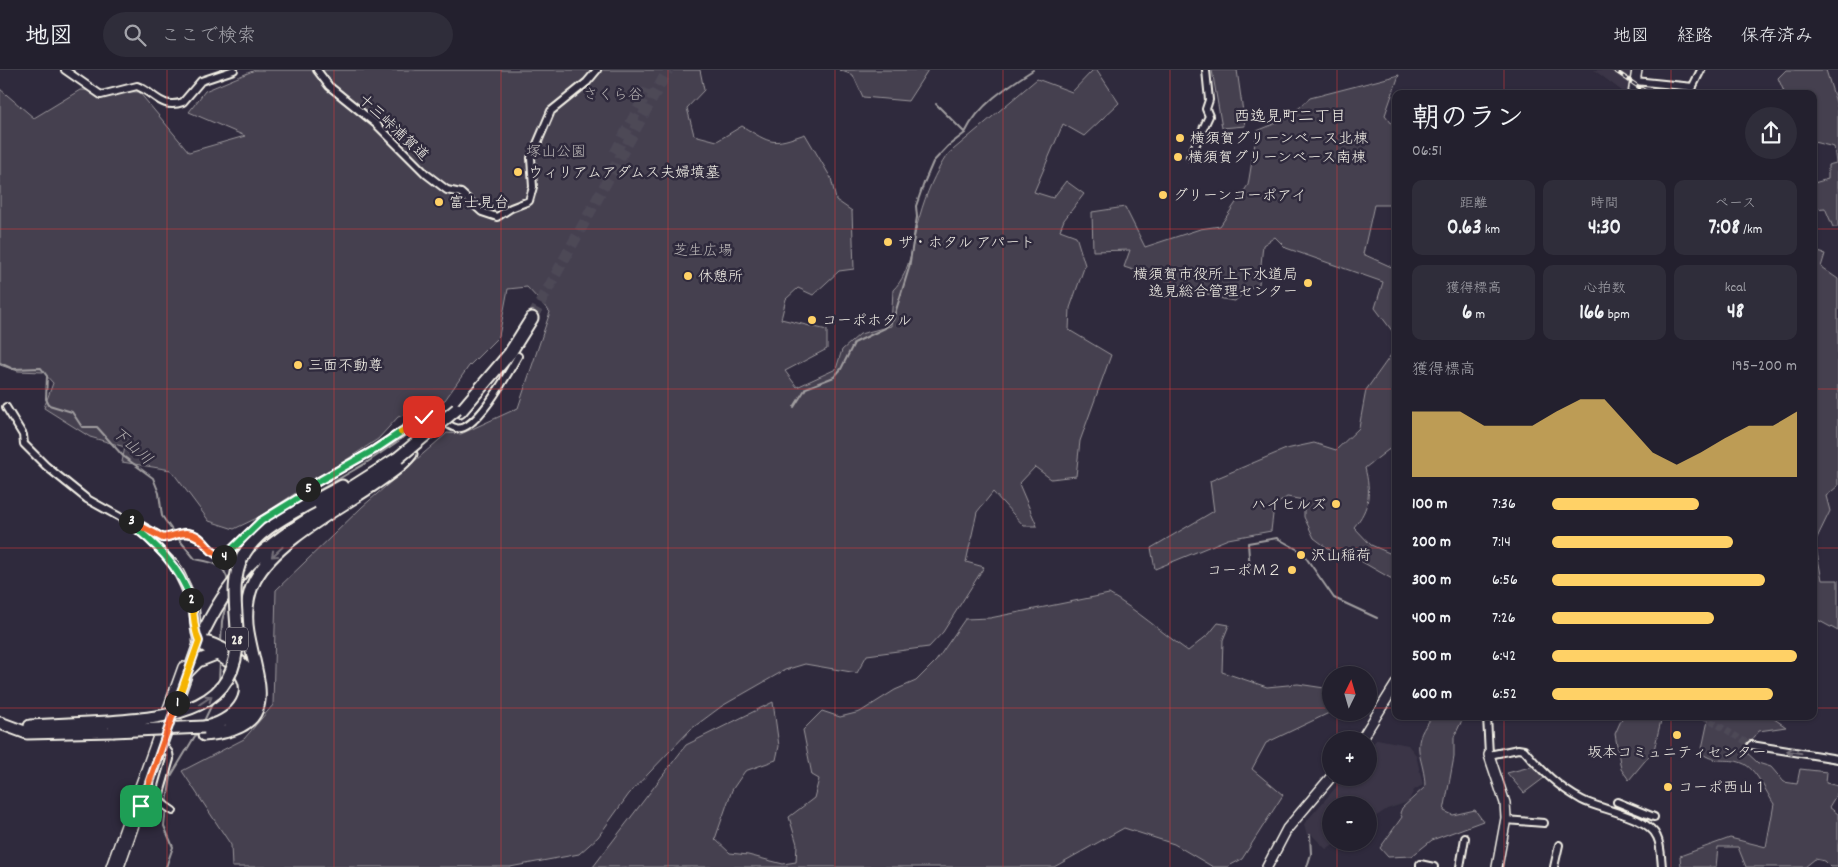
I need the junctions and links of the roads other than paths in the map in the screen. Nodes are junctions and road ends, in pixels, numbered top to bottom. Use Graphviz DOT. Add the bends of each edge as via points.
graph roads {
  1 [pos="65,70"];
  2 [pos="234,70"];
  3 [pos="317,70"];
  4 [pos="597,70"];
  5 [pos="1206,70"];
  6 [pos="1637,70"];
  7 [pos="1701,70"];
  8 [pos="1635,81"];
  9 [pos="1693,87"];
  10 [pos="1634,90"];
  11 [pos="1691,90"];
  12 [pos="1190,157"];
  13 [pos="530,317"];
  14 [pos="518,356"];
  15 [pos="6,407"];
  16 [pos="459,411"];
  17 [pos="399,459"];
  18 [pos="127,521"];
  19 [pos="174,564"];
  20 [pos="198,638"];
  21 [pos="216,654"];
  22 [pos="187,672"];
  23 [pos="1392,690"];
  24 [pos="1487,720"];
  25 [pos="0,723"];
  26 [pos="0,730"];
  27 [pos="111,730"];
  28 [pos="204,731"];
  29 [pos="1367,731"];
  30 [pos="163,745"];
  31 [pos="1751,745"];
  32 [pos="1489,755"];
  33 [pos="1838,759"];
  34 [pos="1324,786"];
  35 [pos="1617,802"];
  36 [pos="172,811"];
  37 [pos="1654,817"];
  38 [pos="1505,820"];
  39 [pos="1544,823"];
  40 [pos="1464,838"];
  41 [pos="1559,845"];
  42 [pos="111,867"];
  43 [pos="119,867"];
  44 [pos="1267,867"];
  45 [pos="1420,867"];
  46 [pos="1434,867"];
  47 [pos="1460,867"];
  48 [pos="1497,867"];
  49 [pos="1554,867"];
  50 [pos="1662,867"];
  1 -- 2 [label="street" via="101,95 137,86 159,102 170,105 185,101 201,81"];
  3 -- 4 [label="street, 十三峠浦賀道" via="329,86 376,124 418,167 447,190 460,193 493,217 528,202 533,187 531,158 550,111"];
  5 -- 12 [label="street" via="1209,116"];
  6 -- 8 [label="street"];
  7 -- 9 [label="street"];
  8 -- 9 [label="street"];
  8 -- 10 [label="street"];
  9 -- 11 [label="street"];
  13 -- 16 [label="highway, 28" via="496,371"];
  14 -- 18 [label="street" via="500,387 466,427 456,428 434,415 424,417 312,485 305,494 261,521 224,557 216,555 197,535 179,534 163,538 134,521"];
  15 -- 18 [label="street" via="23,435 24,444 46,466 87,499"];
  16 -- 17 [label="highway, 28, bridge"];
  16 -- 17 [label="highway, 28" via="410,454"];
  17 -- 20 [label="highway" via="274,536 234,576"];
  27 -- 17 [label="highway, 28, one-way, bridge" via="183,712 219,690 232,669 236,651 235,585 242,558 251,545 267,530 312,502"];
  17 -- 28 [label="highway, 28, one-way" via="265,564 250,593 247,619 260,678 257,709 239,728 226,733"];
  18 -- 19 [label="street"];
  19 -- 20 [label="street" via="194,608"];
  20 -- 21 [label="highway"];
  20 -- 22 [label="street"];
  20 -- 28 [label="highway" via="232,653 244,664 252,684 249,707 238,721 228,728"];
  20 -- 42 [label="street"];
  21 -- 22 [label="highway" via="198,661"];
  21 -- 28 [label="highway" via="239,670 244,680 244,692 234,715"];
  22 -- 30 [label="street"];
  23 -- 29 [label="street"];
  24 -- 32 [label="street"];
  25 -- 27 [label="highway, 28" via="13,729"];
  26 -- 27 [label="highway" via="28,738"];
  27 -- 28 [label="highway"];
  30 -- 36 [label="street" via="170,759 159,797"];
  30 -- 43 [label="street"];
  33 -- 31 [label="street, one-way"];
  32 -- 38 [label="street" via="1505,803"];
  32 -- 50 [label="street" via="1524,750 1551,781 1568,792 1602,809 1635,819 1649,828 1657,836"];
  34 -- 44 [label="street" via="1288,829"];
  35 -- 37 [label="street"];
  38 -- 39 [label="street"];
  38 -- 48 [label="street"];
  40 -- 47 [label="street"];
  41 -- 49 [label="street"];
  45 -- 46 [label="street" via="1420,864"];
}
